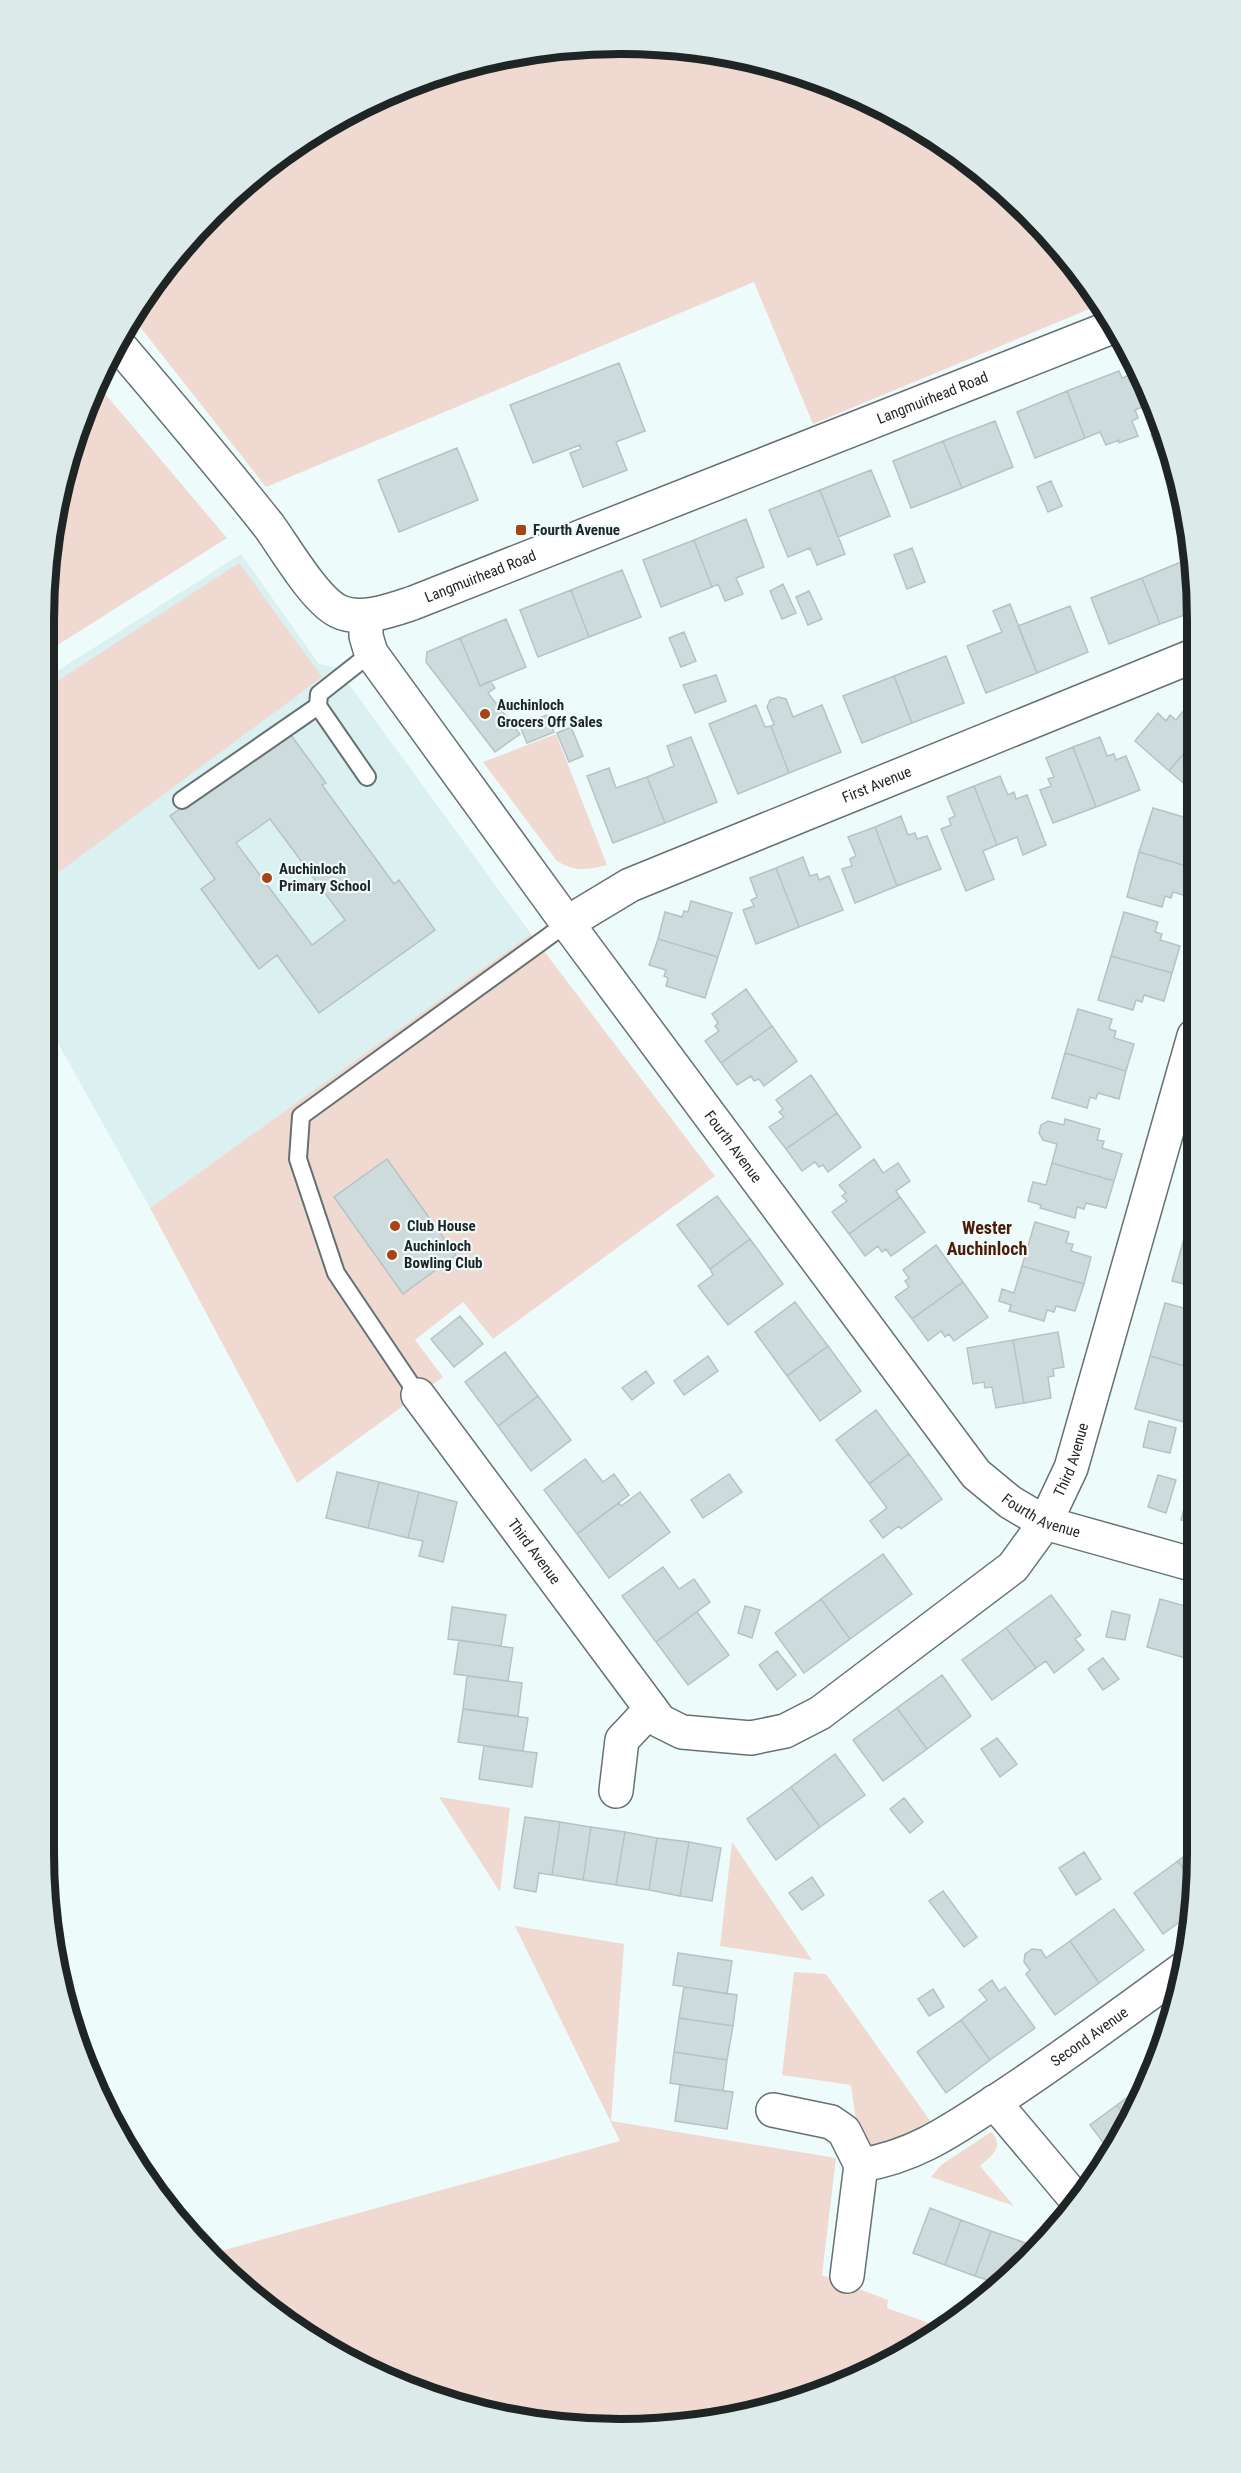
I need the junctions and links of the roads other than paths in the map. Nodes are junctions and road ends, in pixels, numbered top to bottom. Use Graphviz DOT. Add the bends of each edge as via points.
graph roads {
  1 [pos="1106,329"];
  2 [pos="123,350"];
  3 [pos="366,616"];
  4 [pos="371,653"];
  5 [pos="1187,658"];
  6 [pos="318,706"];
  7 [pos="367,777"];
  8 [pos="183,801"];
  9 [pos="567,923"];
  10 [pos="1187,1061"];
  11 [pos="418,1395"];
  12 [pos="1045,1523"];
  13 [pos="1187,1563"];
  14 [pos="651,1709"];
  15 [pos="616,1791"];
  16 [pos="1173,1976"];
  17 [pos="994,2102"];
  18 [pos="773,2110"];
  19 [pos="861,2166"];
  20 [pos="1071,2195"];
  21 [pos="847,2276"];
  1 -- 3 [label="street, Langmuirhead Road" via="389,612"];
  2 -- 3 [label="street, Langmuirhead Road" via="269,526 320,596 338,612"];
  3 -- 4 [label="street, Fourth Avenue"];
  4 -- 6 [label="lane" via="319,694"];
  4 -- 9 [label="street, Fourth Avenue"];
  5 -- 9 [label="street, First Avenue" via="630,885"];
  6 -- 7 [label="lane"];
  6 -- 8 [label="lane"];
  9 -- 11 [label="lane" via="301,1116 298,1159 336,1273"];
  9 -- 12 [label="street, Fourth Avenue" via="976,1474 1010,1502"];
  10 -- 12 [label="street, Third Avenue" via="1071,1468"];
  11 -- 14 [label="street, Third Avenue"];
  12 -- 13 [label="street, Fourth Avenue"];
  12 -- 14 [label="street, Third Avenue" via="1013,1568 820,1713 785,1731 751,1738 682,1732 660,1721"];
  14 -- 15 [label="street" via="622,1740"];
  16 -- 17 [label="street, Second Avenue"];
  17 -- 19 [label="street, Second Avenue" via="925,2146"];
  17 -- 20 [label="street"];
  18 -- 19 [label="street" via="831,2122 844,2131"];
  19 -- 21 [label="street"];
}
